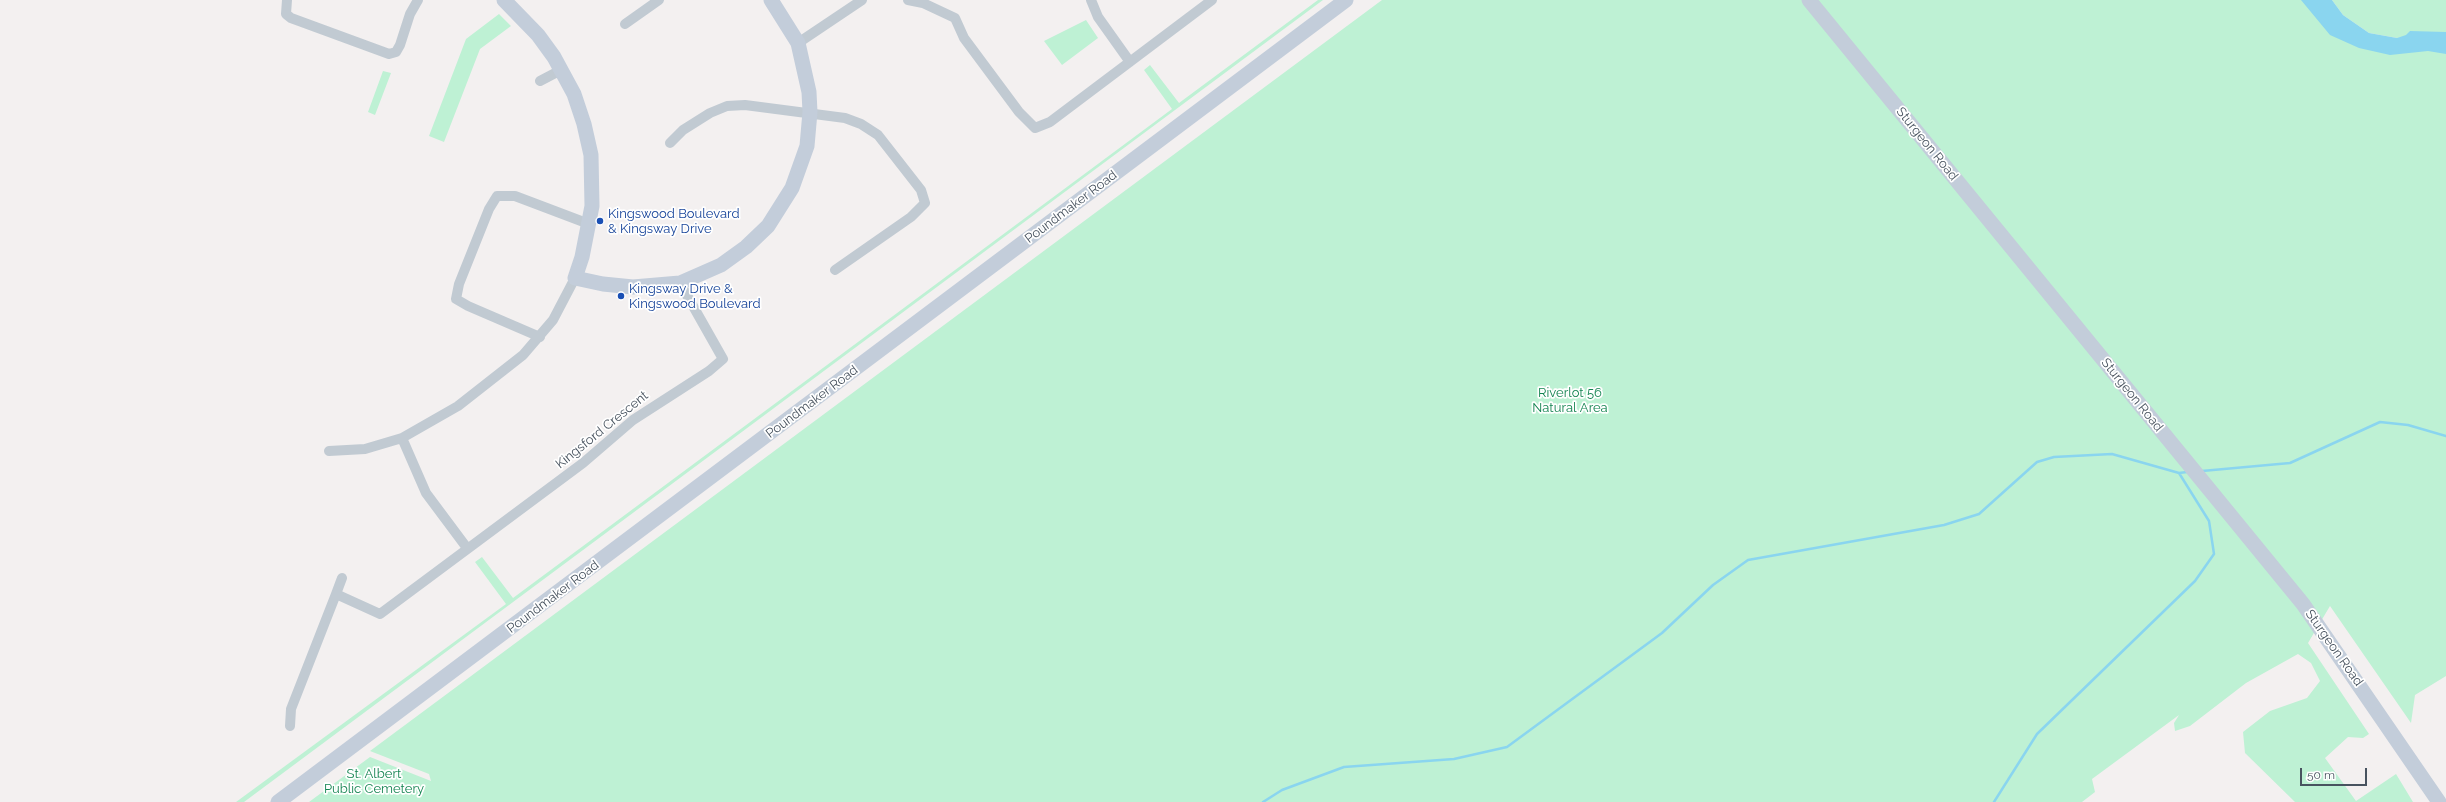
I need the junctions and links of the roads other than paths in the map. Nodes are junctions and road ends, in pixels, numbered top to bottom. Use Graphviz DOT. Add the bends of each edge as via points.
graph roads {
  1 [pos="287,0"];
  2 [pos="418,0"];
  3 [pos="504,0"];
  4 [pos="659,0"];
  5 [pos="771,0"];
  6 [pos="862,0"];
  7 [pos="908,0"];
  8 [pos="1091,0"];
  9 [pos="1212,0"];
  10 [pos="1346,0"];
  11 [pos="1809,0"];
  12 [pos="625,24"];
  13 [pos="798,43"];
  14 [pos="1130,62"];
  15 [pos="560,70"];
  16 [pos="540,81"];
  17 [pos="810,112"];
  18 [pos="670,143"];
  19 [pos="589,224"];
  20 [pos="835,270"];
  21 [pos="575,278"];
  22 [pos="680,283"];
  23 [pos="540,337"];
  24 [pos="402,438"];
  25 [pos="329,451"];
  26 [pos="467,548"];
  27 [pos="342,578"];
  28 [pos="336,594"];
  29 [pos="290,726"];
  30 [pos="278,802"];
  31 [pos="2439,802"];
  1 -- 2 [label="street" via="286,14 291,18 389,54 396,52 400,46 410,14"];
  3 -- 15 [label="street" via="538,35"];
  4 -- 12 [label="street"];
  5 -- 13 [label="street"];
  6 -- 13 [label="street"];
  7 -- 14 [label="street" via="923,3 955,18 964,38 1019,112 1035,128 1050,122"];
  8 -- 14 [label="street" via="1098,17"];
  9 -- 14 [label="street"];
  10 -- 30 [label="street, Poundmaker Road"];
  11 -- 31 [label="street, Sturgeon Road" via="2303,604"];
  13 -- 17 [label="street" via="807,82"];
  15 -- 16 [label="street"];
  15 -- 19 [label="street" via="574,94 591,155 593,182"];
  17 -- 18 [label="street" via="745,105 727,106 683,130"];
  17 -- 20 [label="street" via="852,120 878,135 921,190 925,203 906,221"];
  17 -- 22 [label="street" via="803,160 792,188 777,214 757,237 734,256 708,272"];
  19 -- 21 [label="street"];
  19 -- 23 [label="street" via="515,196 497,196 489,209 459,284 456,298 468,306"];
  21 -- 22 [label="street" via="633,287"];
  21 -- 23 [label="street" via="565,300"];
  22 -- 26 [label="street, Kingsford Crescent" via="723,359 709,371 647,409 583,464"];
  23 -- 24 [label="street" via="503,374 458,406"];
  24 -- 25 [label="street" via="365,449"];
  24 -- 26 [label="street" via="426,493"];
  26 -- 28 [label="street, Kingsford Crescent" via="380,614"];
  27 -- 28 [label="street"];
  28 -- 29 [label="street" via="291,709"];
}
